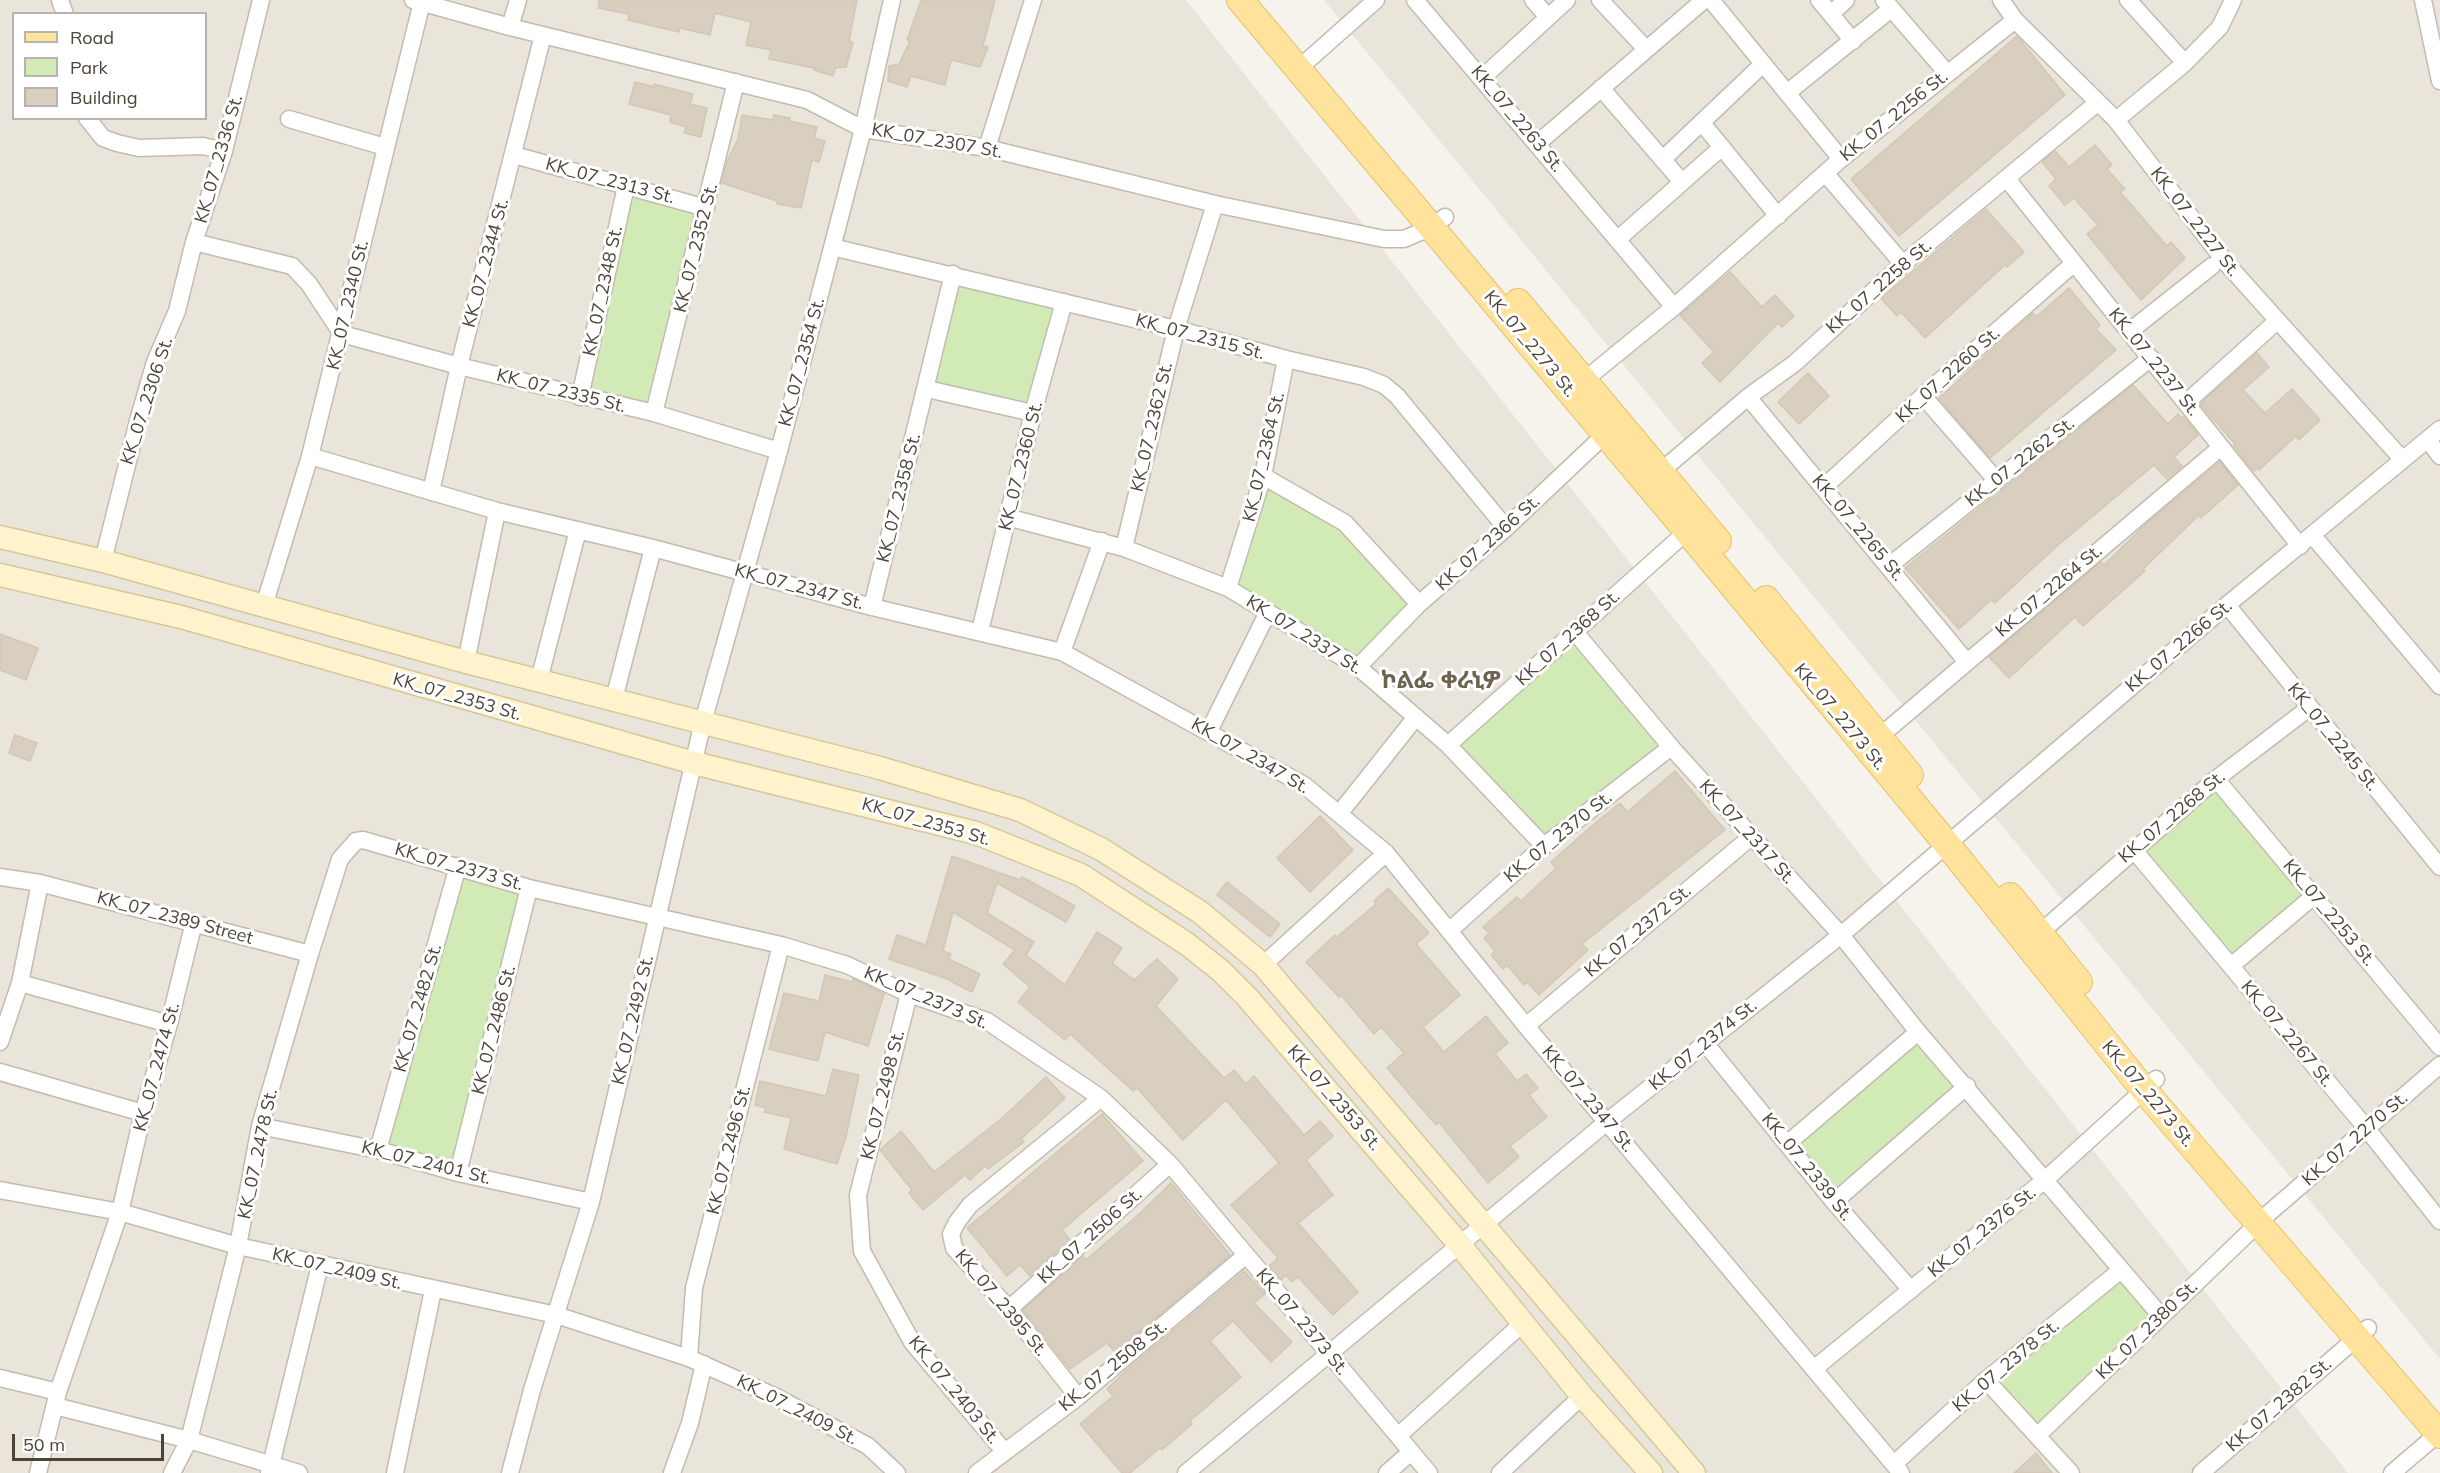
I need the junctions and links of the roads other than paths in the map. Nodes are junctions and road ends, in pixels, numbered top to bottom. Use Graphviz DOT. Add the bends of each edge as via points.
graph roads {
  1 [pos="261,0"];
  2 [pos="518,0"];
  3 [pos="892,0"];
  4 [pos="1033,0"];
  5 [pos="1240,0"];
  6 [pos="1259,0"];
  7 [pos="1376,0"];
  8 [pos="1415,0"];
  9 [pos="1533,0"];
  10 [pos="1567,0"];
  11 [pos="1600,0"];
  12 [pos="1704,0"];
  13 [pos="1711,0"];
  14 [pos="1819,0"];
  15 [pos="1846,0"];
  16 [pos="2128,0"];
  17 [pos="2233,0"];
  18 [pos="2423,0"];
  19 [pos="418,1"];
  20 [pos="1888,5"];
  21 [pos="2009,7"];
  22 [pos="1831,14"];
  23 [pos="1546,16"];
  24 [pos="510,27"];
  25 [pos="543,34"];
  26 [pos="1853,41"];
  27 [pos="1646,49"];
  28 [pos="2185,63"];
  29 [pos="1763,64"];
  30 [pos="1302,65"];
  31 [pos="1947,73"];
  32 [pos="1482,78"];
  33 [pos="2440,81"];
  34 [pos="736,82"];
  35 [pos="1601,88"];
  36 [pos="1787,93"];
  37 [pos="2097,103"];
  38 [pos="289,119"];
  39 [pos="89,120"];
  40 [pos="2116,120"];
  41 [pos="1702,123"];
  42 [pos="863,129"];
  43 [pos="1538,143"];
  44 [pos="385,147"];
  45 [pos="1722,147"];
  46 [pos="987,148"];
  47 [pos="224,151"];
  48 [pos="514,155"];
  49 [pos="1663,159"];
  50 [pos="1841,159"];
  51 [pos="1825,173"];
  52 [pos="2007,179"];
  53 [pos="1682,182"];
  54 [pos="626,186"];
  55 [pos="1215,204"];
  56 [pos="706,208"];
  57 [pos="1778,216"];
  58 [pos="1438,222"];
  59 [pos="1618,239"];
  60 [pos="194,242"];
  61 [pos="832,247"];
  62 [pos="1903,264"];
  63 [pos="2073,264"];
  64 [pos="2212,266"];
  65 [pos="953,274"];
  66 [pos="1064,302"];
  67 [pos="1674,307"];
  68 [pos="2277,321"];
  69 [pos="1176,329"];
  70 [pos="2130,330"];
  71 [pos="342,334"];
  72 [pos="2151,358"];
  73 [pos="1286,359"];
  74 [pos="459,366"];
  75 [pos="1578,386"];
  76 [pos="927,389"];
  77 [pos="1923,396"];
  78 [pos="580,397"];
  79 [pos="1748,397"];
  80 [pos="2187,402"];
  81 [pos="654,413"];
  82 [pos="1034,413"];
  83 [pos="1612,428"];
  84 [pos="2434,434"];
  85 [pos="2220,448"];
  86 [pos="779,451"];
  87 [pos="310,456"];
  88 [pos="2440,456"];
  89 [pos="2402,459"];
  90 [pos="1263,476"];
  91 [pos="1654,478"];
  92 [pos="1997,481"];
  93 [pos="1824,488"];
  94 [pos="431,492"];
  95 [pos="497,511"];
  96 [pos="1007,517"];
  97 [pos="1694,525"];
  98 [pos="1506,528"];
  99 [pos="578,530"];
  100 [pos="0,537"];
  101 [pos="1102,541"];
  102 [pos="2307,541"];
  103 [pos="653,548"];
  104 [pos="1124,548"];
  105 [pos="103,561"];
  106 [pos="1890,565"];
  107 [pos="744,573"];
  108 [pos="0,575"];
  109 [pos="1228,588"];
  110 [pos="1419,604"];
  111 [pos="2227,605"];
  112 [pos="264,606"];
  113 [pos="872,607"];
  114 [pos="1268,612"];
  115 [pos="980,631"];
  116 [pos="1575,632"];
  117 [pos="1062,651"];
  118 [pos="1966,661"];
  119 [pos="466,662"];
  120 [pos="1358,667"];
  121 [pos="539,680"];
  122 [pos="2440,686"];
  123 [pos="614,699"];
  124 [pos="2308,708"];
  125 [pos="1416,717"];
  126 [pos="703,722"];
  127 [pos="1209,731"];
  128 [pos="1873,743"];
  129 [pos="1448,745"];
  130 [pos="1671,747"];
  131 [pos="694,763"];
  132 [pos="2216,779"];
  133 [pos="1339,814"];
  134 [pos="1751,837"];
  135 [pos="1952,838"];
  136 [pos="356,841"];
  137 [pos="1544,846"];
  138 [pos="2133,849"];
  139 [pos="1386,853"];
  140 [pos="458,866"];
  141 [pos="2440,867"];
  142 [pos="0,877"];
  143 [pos="40,884"];
  144 [pos="529,888"];
  145 [pos="2315,896"];
  146 [pos="658,915"];
  147 [pos="194,922"];
  148 [pos="1449,931"];
  149 [pos="1841,935"];
  150 [pos="2033,939"];
  151 [pos="782,945"];
  152 [pos="310,954"];
  153 [pos="1263,965"];
  154 [pos="2231,966"];
  155 [pos="20,983"];
  156 [pos="909,994"];
  157 [pos="169,1024"];
  158 [pos="1526,1026"];
  159 [pos="1918,1032"];
  160 [pos="0,1042"];
  161 [pos="1705,1043"];
  162 [pos="2440,1047"];
  163 [pos="2440,1065"];
  164 [pos="6,1074"];
  165 [pos="2150,1085"];
  166 [pos="1968,1086"];
  167 [pos="1101,1098"];
  168 [pos="142,1113"];
  169 [pos="1608,1121"];
  170 [pos="260,1126"];
  171 [pos="2367,1129"];
  172 [pos="1788,1143"];
  173 [pos="378,1150"];
  174 [pos="1170,1164"];
  175 [pos="458,1173"];
  176 [pos="2046,1179"];
  177 [pos="0,1190"];
  178 [pos="858,1195"];
  179 [pos="591,1202"];
  180 [pos="1834,1202"];
  181 [pos="120,1212"];
  182 [pos="2263,1219"];
  183 [pos="2440,1221"];
  184 [pos="1485,1224"];
  185 [pos="1459,1244"];
  186 [pos="238,1246"];
  187 [pos="1246,1255"];
  188 [pos="321,1265"];
  189 [pos="2121,1270"];
  190 [pos="433,1290"];
  191 [pos="1911,1290"];
  192 [pos="1009,1309"];
  193 [pos="556,1315"];
  194 [pos="2161,1316"];
  195 [pos="1523,1323"];
  196 [pos="2363,1333"];
  197 [pos="1330,1353"];
  198 [pos="697,1361"];
  199 [pos="1815,1368"];
  200 [pos="0,1378"];
  201 [pos="1986,1380"];
  202 [pos="1582,1396"];
  203 [pos="1078,1398"];
  204 [pos="56,1399"];
  205 [pos="2440,1428"];
  206 [pos="1398,1436"];
  207 [pos="2037,1436"];
  208 [pos="189,1440"];
  209 [pos="1004,1451"];
  210 [pos="1411,1452"];
  211 [pos="1897,1468"];
  212 [pos="270,1469"];
  213 [pos="1646,1471"];
  214 [pos="38,1473"];
  215 [pos="172,1473"];
  216 [pos="299,1473"];
  217 [pos="396,1473"];
  218 [pos="510,1473"];
  219 [pos="672,1473"];
  220 [pos="897,1473"];
  221 [pos="977,1473"];
  222 [pos="1186,1473"];
  223 [pos="1387,1473"];
  224 [pos="1429,1473"];
  225 [pos="1500,1473"];
  226 [pos="1694,1473"];
  227 [pos="2071,1473"];
  228 [pos="2201,1473"];
  229 [pos="2392,1473"];
  1 -- 47 [label="street, KK_07_2336 St."];
  2 -- 24 [label="street"];
  3 -- 42 [label="street, KK_07_2354 St."];
  4 -- 46 [label="street"];
  5 -- 30 [label="main road, KK_07_2273 St."];
  6 -- 30 [label="main road, KK_07_2273 St."];
  7 -- 30 [label="street"];
  8 -- 32 [label="street, KK_07_2263 St."];
  9 -- 23 [label="street"];
  10 -- 23 [label="street"];
  11 -- 27 [label="street"];
  12 -- 27 [label="street"];
  13 -- 29 [label="street"];
  14 -- 22 [label="street"];
  15 -- 22 [label="street"];
  16 -- 28 [label="street"];
  17 -- 28 [label="street" via="2220,27"];
  18 -- 33 [label="street"];
  19 -- 24 [label="street, KK_07_2307 St."];
  19 -- 44 [label="street, KK_07_2340 St."];
  20 -- 26 [label="street"];
  20 -- 31 [label="street"];
  21 -- 31 [label="street, KK_07_2256 St."];
  21 -- 37 [label="street, KK_07_2227 St."];
  22 -- 26 [label="street"];
  23 -- 32 [label="street"];
  24 -- 25 [label="street, KK_07_2307 St."];
  25 -- 34 [label="street, KK_07_2307 St."];
  25 -- 48 [label="street, KK_07_2344 St."];
  26 -- 36 [label="street"];
  27 -- 35 [label="street"];
  28 -- 40 [label="street"];
  29 -- 36 [label="street"];
  29 -- 41 [label="street"];
  30 -- 58 [label="main road, KK_07_2273 St."];
  31 -- 50 [label="street, KK_07_2256 St."];
  32 -- 43 [label="street, KK_07_2263 St."];
  34 -- 42 [label="street, KK_07_2307 St." via="807,100"];
  34 -- 56 [label="street, KK_07_2352 St."];
  35 -- 43 [label="street"];
  35 -- 49 [label="street"];
  36 -- 50 [label="street"];
  37 -- 40 [label="street, KK_07_2227 St."];
  37 -- 52 [label="street, KK_07_2258 St."];
  38 -- 44 [label="street"];
  39 -- 47 [label="street" via="103,138 117,143 139,148 203,146"];
  40 -- 68 [label="street, KK_07_2227 St." via="2226,264"];
  41 -- 45 [label="street"];
  41 -- 49 [label="street"];
  42 -- 46 [label="street, KK_07_2307 St."];
  42 -- 61 [label="street, KK_07_2354 St."];
  43 -- 59 [label="street, KK_07_2263 St."];
  44 -- 71 [label="street, KK_07_2340 St."];
  45 -- 53 [label="street"];
  45 -- 57 [label="street"];
  46 -- 55 [label="street, KK_07_2307 St."];
  47 -- 60 [label="street, KK_07_2336 St."];
  48 -- 54 [label="street, KK_07_2313 St."];
  48 -- 74 [label="street, KK_07_2344 St."];
  49 -- 53 [label="street"];
  50 -- 51 [label="street, KK_07_2256 St."];
  51 -- 57 [label="street, KK_07_2256 St."];
  51 -- 62 [label="street"];
  52 -- 62 [label="street, KK_07_2258 St."];
  52 -- 63 [label="street, KK_07_2237 St."];
  53 -- 59 [label="street"];
  54 -- 56 [label="street, KK_07_2313 St."];
  54 -- 78 [label="street, KK_07_2348 St."];
  55 -- 58 [label="street, KK_07_2307 St." via="1384,239 1404,239"];
  55 -- 69 [label="street, KK_07_2362 St."];
  56 -- 81 [label="street, KK_07_2352 St."];
  57 -- 67 [label="street, KK_07_2256 St."];
  58 -- 75 [label="main road, KK_07_2273 St."];
  59 -- 67 [label="street, KK_07_2263 St."];
  60 -- 71 [label="street, KK_07_2336 St." via="292,266 309,284"];
  60 -- 105 [label="street, KK_07_2306 St." via="177,311 155,362 139,417"];
  61 -- 65 [label="street, KK_07_2315 St."];
  61 -- 86 [label="street, KK_07_2354 St."];
  62 -- 79 [label="street, KK_07_2258 St." via="1795,363"];
  63 -- 70 [label="street, KK_07_2237 St."];
  63 -- 77 [label="street, KK_07_2260 St."];
  64 -- 70 [label="street"];
  65 -- 66 [label="street, KK_07_2315 St."];
  65 -- 76 [label="street, KK_07_2358 St."];
  66 -- 69 [label="street, KK_07_2315 St."];
  66 -- 82 [label="street, KK_07_2360 St."];
  67 -- 75 [label="street, KK_07_2256 St."];
  68 -- 80 [label="street"];
  68 -- 89 [label="street, KK_07_2227 St."];
  69 -- 73 [label="street, KK_07_2315 St."];
  69 -- 104 [label="street, KK_07_2362 St."];
  70 -- 72 [label="street, KK_07_2237 St."];
  71 -- 74 [label="street, KK_07_2335 St."];
  71 -- 87 [label="street, KK_07_2340 St."];
  72 -- 80 [label="street, KK_07_2237 St."];
  72 -- 92 [label="street, KK_07_2262 St."];
  73 -- 90 [label="street, KK_07_2364 St."];
  73 -- 98 [label="street, KK_07_2315 St." via="1384,385"];
  74 -- 78 [label="street, KK_07_2335 St."];
  74 -- 94 [label="street, KK_07_2344 St."];
  75 -- 83 [label="main road, KK_07_2273 St."];
  76 -- 82 [label="street"];
  76 -- 113 [label="street, KK_07_2358 St."];
  77 -- 92 [label="street"];
  77 -- 93 [label="street, KK_07_2260 St."];
  78 -- 81 [label="street, KK_07_2335 St."];
  79 -- 91 [label="street, KK_07_2258 St."];
  79 -- 93 [label="street, KK_07_2265 St."];
  80 -- 85 [label="street, KK_07_2237 St."];
  81 -- 86 [label="street, KK_07_2335 St."];
  82 -- 96 [label="street, KK_07_2360 St."];
  83 -- 91 [label="main road, KK_07_2273 St."];
  83 -- 98 [label="street, KK_07_2366 St."];
  84 -- 88 [label="street"];
  84 -- 89 [label="street, KK_07_2266 St."];
  85 -- 102 [label="street, KK_07_2237 St."];
  85 -- 118 [label="street, KK_07_2264 St."];
  86 -- 107 [label="street, KK_07_2354 St."];
  87 -- 94 [label="street, KK_07_2347 St."];
  87 -- 112 [label="street, KK_07_2340 St."];
  89 -- 102 [label="street, KK_07_2266 St."];
  90 -- 109 [label="street, KK_07_2364 St."];
  90 -- 110 [label="street" via="1345,523"];
  91 -- 97 [label="main road, KK_07_2273 St."];
  92 -- 106 [label="street, KK_07_2262 St."];
  93 -- 106 [label="street, KK_07_2265 St."];
  94 -- 95 [label="street, KK_07_2347 St."];
  95 -- 99 [label="street, KK_07_2347 St."];
  95 -- 119 [label="street, KK_07_2353 St."];
  96 -- 101 [label="street, KK_07_2337 St."];
  96 -- 115 [label="street, KK_07_2360 St."];
  97 -- 116 [label="street, KK_07_2368 St."];
  97 -- 128 [label="main road, KK_07_2273 St."];
  98 -- 110 [label="street, KK_07_2366 St."];
  99 -- 103 [label="street, KK_07_2347 St."];
  99 -- 121 [label="street"];
  100 -- 105 [label="street, KK_07_2353 St."];
  101 -- 104 [label="street, KK_07_2337 St."];
  101 -- 117 [label="street"];
  102 -- 111 [label="street, KK_07_2266 St."];
  102 -- 122 [label="street, KK_07_2237 St."];
  103 -- 107 [label="street, KK_07_2347 St."];
  103 -- 123 [label="street"];
  104 -- 109 [label="street, KK_07_2337 St."];
  105 -- 112 [label="street, KK_07_2353 St."];
  106 -- 118 [label="street, KK_07_2265 St."];
  107 -- 113 [label="street, KK_07_2347 St."];
  107 -- 126 [label="street, KK_07_2354 St."];
  108 -- 131 [label="street, KK_07_2353 St." via="181,617"];
  109 -- 114 [label="street, KK_07_2337 St."];
  110 -- 120 [label="street, KK_07_2366 St."];
  111 -- 124 [label="street, KK_07_2245 St."];
  111 -- 135 [label="street, KK_07_2266 St."];
  112 -- 119 [label="street, KK_07_2353 St."];
  113 -- 115 [label="street, KK_07_2347 St."];
  114 -- 120 [label="street, KK_07_2337 St."];
  114 -- 127 [label="street"];
  115 -- 117 [label="street, KK_07_2347 St."];
  116 -- 129 [label="street, KK_07_2368 St."];
  116 -- 130 [label="street, KK_07_2317 St."];
  117 -- 127 [label="street, KK_07_2347 St."];
  118 -- 128 [label="street, KK_07_2264 St."];
  119 -- 121 [label="street, KK_07_2353 St."];
  120 -- 125 [label="street, KK_07_2337 St."];
  121 -- 123 [label="street, KK_07_2353 St."];
  123 -- 126 [label="street, KK_07_2353 St."];
  124 -- 132 [label="street, KK_07_2268 St."];
  124 -- 141 [label="street, KK_07_2245 St."];
  125 -- 129 [label="street, KK_07_2337 St."];
  125 -- 133 [label="street"];
  126 -- 131 [label="street, KK_07_2492 St."];
  126 -- 153 [label="street, KK_07_2353 St." via="880,768 1020,810 1101,849 1166,888"];
  127 -- 133 [label="street, KK_07_2347 St." via="1304,785"];
  128 -- 135 [label="main road, KK_07_2273 St."];
  129 -- 137 [label="street, KK_07_2337 St."];
  130 -- 134 [label="street, KK_07_2317 St."];
  130 -- 137 [label="street, KK_07_2370 St."];
  131 -- 146 [label="street, KK_07_2492 St."];
  131 -- 185 [label="street, KK_07_2353 St." via="976,833 1098,885 1187,944 1247,997"];
  132 -- 138 [label="street, KK_07_2268 St."];
  132 -- 145 [label="street, KK_07_2253 St."];
  133 -- 139 [label="street, KK_07_2347 St."];
  134 -- 149 [label="street, KK_07_2317 St."];
  134 -- 158 [label="street, KK_07_2372 St."];
  135 -- 149 [label="street, KK_07_2374 St."];
  135 -- 150 [label="main road, KK_07_2273 St."];
  136 -- 140 [label="street, KK_07_2373 St."];
  136 -- 152 [label="street, KK_07_2478 St." via="340,859"];
  137 -- 148 [label="street, KK_07_2370 St."];
  138 -- 150 [label="street, KK_07_2268 St."];
  138 -- 154 [label="street, KK_07_2267 St."];
  139 -- 148 [label="street, KK_07_2347 St."];
  139 -- 153 [label="street"];
  140 -- 144 [label="street, KK_07_2373 St."];
  140 -- 173 [label="street, KK_07_2482 St."];
  142 -- 143 [label="street, KK_07_2389 Street"];
  143 -- 147 [label="street, KK_07_2389 Street"];
  143 -- 155 [label="street"];
  144 -- 146 [label="street, KK_07_2373 St."];
  144 -- 175 [label="street, KK_07_2486 St."];
  145 -- 154 [label="street"];
  145 -- 162 [label="street, KK_07_2253 St."];
  146 -- 151 [label="street, KK_07_2373 St."];
  146 -- 179 [label="street, KK_07_2492 St."];
  147 -- 152 [label="street, KK_07_2389 Street"];
  147 -- 157 [label="street, KK_07_2474 St."];
  148 -- 158 [label="street, KK_07_2347 St."];
  149 -- 159 [label="street, KK_07_2317 St."];
  149 -- 161 [label="street, KK_07_2374 St."];
  150 -- 165 [label="main road, KK_07_2273 St."];
  151 -- 156 [label="street, KK_07_2373 St." via="847,965"];
  151 -- 198 [label="street, KK_07_2496 St." via="694,1288"];
  152 -- 170 [label="street, KK_07_2478 St."];
  153 -- 184 [label="street, KK_07_2353 St."];
  154 -- 171 [label="street, KK_07_2267 St."];
  155 -- 157 [label="street"];
  155 -- 160 [label="street"];
  156 -- 167 [label="street, KK_07_2373 St." via="987,1021"];
  156 -- 178 [label="street, KK_07_2498 St."];
  157 -- 168 [label="street, KK_07_2474 St."];
  158 -- 169 [label="street, KK_07_2347 St."];
  159 -- 166 [label="street, KK_07_2317 St."];
  159 -- 172 [label="street"];
  161 -- 169 [label="street, KK_07_2374 St."];
  161 -- 172 [label="street, KK_07_2339 St."];
  163 -- 171 [label="street, KK_07_2270 St."];
  164 -- 168 [label="street"];
  165 -- 176 [label="street, KK_07_2376 St."];
  165 -- 182 [label="main road, KK_07_2273 St."];
  166 -- 176 [label="street, KK_07_2317 St."];
  166 -- 180 [label="street"];
  167 -- 174 [label="street, KK_07_2373 St."];
  167 -- 192 [label="street, KK_07_2395 St." via="970,1205 951,1234 954,1248"];
  168 -- 181 [label="street, KK_07_2474 St."];
  169 -- 184 [label="street, KK_07_2374 St."];
  169 -- 199 [label="street, KK_07_2347 St."];
  170 -- 173 [label="street, KK_07_2401 St."];
  170 -- 186 [label="street, KK_07_2478 St."];
  171 -- 182 [label="street, KK_07_2270 St."];
  171 -- 183 [label="street, KK_07_2267 St."];
  172 -- 180 [label="street, KK_07_2339 St."];
  173 -- 175 [label="street, KK_07_2401 St."];
  174 -- 187 [label="street, KK_07_2373 St."];
  174 -- 192 [label="street, KK_07_2506 St."];
  175 -- 179 [label="street, KK_07_2401 St."];
  176 -- 189 [label="street, KK_07_2317 St."];
  176 -- 191 [label="street, KK_07_2376 St."];
  177 -- 181 [label="street, KK_07_2409 St."];
  178 -- 209 [label="street, KK_07_2403 St." via="862,1251 912,1342"];
  179 -- 193 [label="street, KK_07_2492 St."];
  180 -- 191 [label="street, KK_07_2339 St."];
  181 -- 186 [label="street, KK_07_2409 St."];
  181 -- 204 [label="street, KK_07_2474 St."];
  182 -- 194 [label="street, KK_07_2380 St."];
  182 -- 196 [label="main road, KK_07_2273 St."];
  184 -- 185 [label="street, KK_07_2374 St."];
  184 -- 226 [label="street, KK_07_2353 St."];
  185 -- 195 [label="street, KK_07_2353 St."];
  185 -- 197 [label="street, KK_07_2374 St."];
  186 -- 188 [label="street, KK_07_2409 St."];
  186 -- 208 [label="street, KK_07_2478 St."];
  187 -- 197 [label="street, KK_07_2373 St."];
  187 -- 203 [label="street, KK_07_2508 St."];
  188 -- 190 [label="street, KK_07_2409 St."];
  188 -- 212 [label="street"];
  189 -- 194 [label="street, KK_07_2317 St."];
  189 -- 201 [label="street, KK_07_2378 St."];
  190 -- 193 [label="street, KK_07_2409 St."];
  190 -- 217 [label="street"];
  191 -- 199 [label="street, KK_07_2376 St."];
  192 -- 203 [label="street, KK_07_2395 St."];
  193 -- 198 [label="street, KK_07_2409 St."];
  193 -- 218 [label="street, KK_07_2492 St."];
  194 -- 207 [label="street, KK_07_2380 St."];
  195 -- 202 [label="street, KK_07_2353 St."];
  195 -- 206 [label="street"];
  196 -- 205 [label="main road, KK_07_2273 St."];
  196 -- 228 [label="street, KK_07_2382 St."];
  197 -- 206 [label="street, KK_07_2373 St."];
  197 -- 222 [label="street, KK_07_2374 St."];
  198 -- 219 [label="street, KK_07_2496 St." via="690,1423"];
  198 -- 220 [label="street, KK_07_2409 St." via="847,1433"];
  199 -- 211 [label="street, KK_07_2347 St."];
  200 -- 204 [label="street"];
  201 -- 207 [label="street"];
  201 -- 211 [label="street, KK_07_2378 St."];
  202 -- 213 [label="street, KK_07_2353 St."];
  202 -- 225 [label="street"];
  203 -- 209 [label="street, KK_07_2508 St."];
  204 -- 208 [label="street"];
  204 -- 214 [label="street, KK_07_2474 St."];
  205 -- 229 [label="street"];
  206 -- 210 [label="street, KK_07_2373 St."];
  207 -- 227 [label="street"];
  208 -- 212 [label="street"];
  208 -- 215 [label="street, KK_07_2478 St."];
  209 -- 221 [label="street, KK_07_2508 St."];
  210 -- 223 [label="street"];
  210 -- 224 [label="street, KK_07_2373 St."];
  212 -- 216 [label="street"];
}
